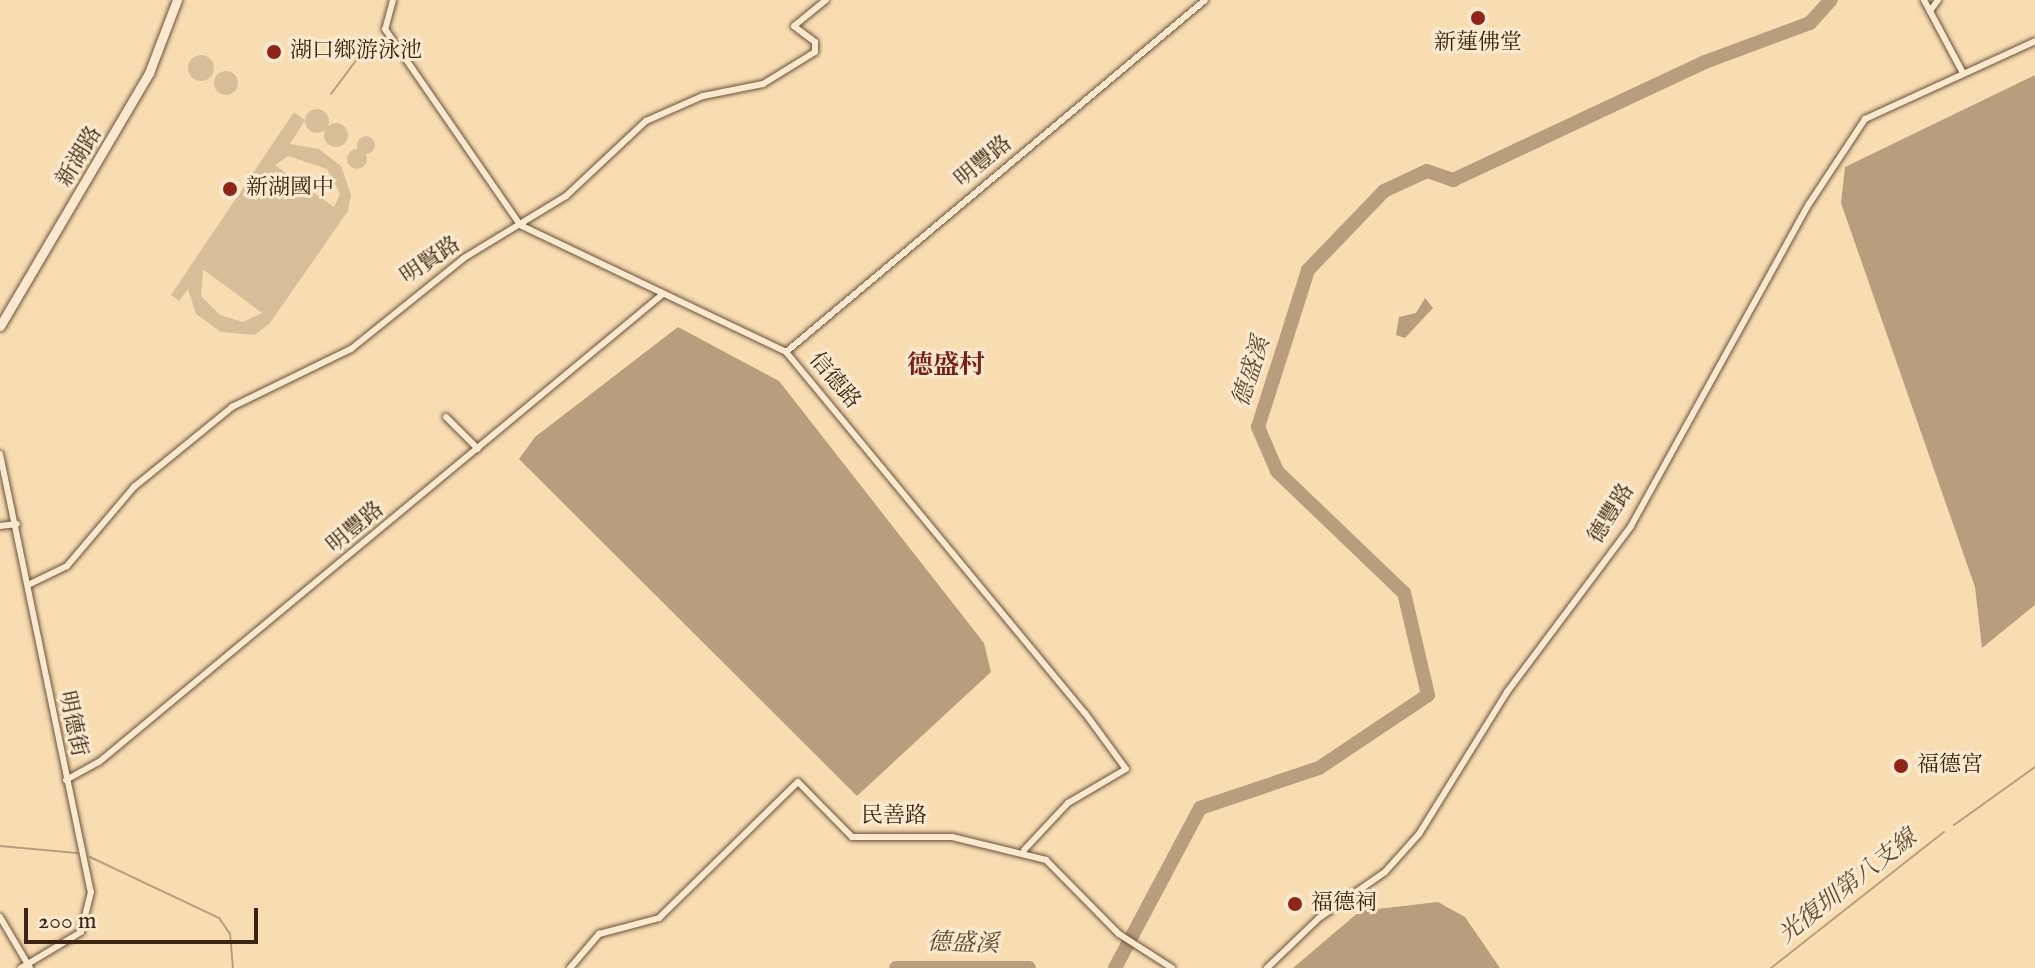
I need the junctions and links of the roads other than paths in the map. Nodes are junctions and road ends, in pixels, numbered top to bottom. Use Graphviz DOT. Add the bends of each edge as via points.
graph roads {
  1 [pos="177,0"];
  2 [pos="393,0"];
  3 [pos="826,0"];
  4 [pos="1205,0"];
  5 [pos="1924,0"];
  6 [pos="1938,0"];
  7 [pos="1930,11"];
  8 [pos="2035,41"];
  9 [pos="1963,73"];
  10 [pos="520,225"];
  11 [pos="663,294"];
  12 [pos="0,326"];
  13 [pos="786,352"];
  14 [pos="446,417"];
  15 [pos="478,449"];
  16 [pos="0,454"];
  17 [pos="17,524"];
  18 [pos="0,526"];
  19 [pos="30,584"];
  20 [pos="66,780"];
  21 [pos="1024,850"];
  22 [pos="0,917"];
  23 [pos="26,967"];
  24 [pos="570,968"];
  25 [pos="1172,968"];
  26 [pos="1267,968"];
  1 -- 12 [label="street, 新湖路" via="149,73"];
  2 -- 10 [label="street, 信德路" via="385,29"];
  3 -- 10 [label="street, 明賢路" via="794,26 815,42 815,52 763,84 703,96 646,121 566,196"];
  4 -- 13 [label="street, 明豐路"];
  5 -- 7 [label="street"];
  6 -- 7 [label="street"];
  7 -- 9 [label="street"];
  8 -- 9 [label="street, 德豐路"];
  9 -- 26 [label="street, 德豐路" via="1865,119 1809,204 1631,526 1507,692 1419,834 1385,872 1319,918"];
  10 -- 11 [label="street, 信德路"];
  10 -- 19 [label="street, 明賢路" via="424,287 335,360 232,407 134,487 67,566"];
  11 -- 13 [label="street, 信德路"];
  11 -- 15 [label="street, 明豐路"];
  13 -- 21 [label="street, 信德路" via="1126,769 1068,803"];
  14 -- 15 [label="street"];
  15 -- 20 [label="street, 明豐路" via="99,762"];
  16 -- 17 [label="street, 明德街"];
  17 -- 18 [label="street"];
  17 -- 19 [label="street, 明德街"];
  19 -- 20 [label="street, 明德街"];
  20 -- 23 [label="street, 明德街" via="91,892 81,932"];
  21 -- 24 [label="street, 民善路" via="933,835 852,837 798,782 659,918 599,934"];
  21 -- 25 [label="street, 民善路" via="1046,860 1123,937"];
  22 -- 23 [label="street"];
}
